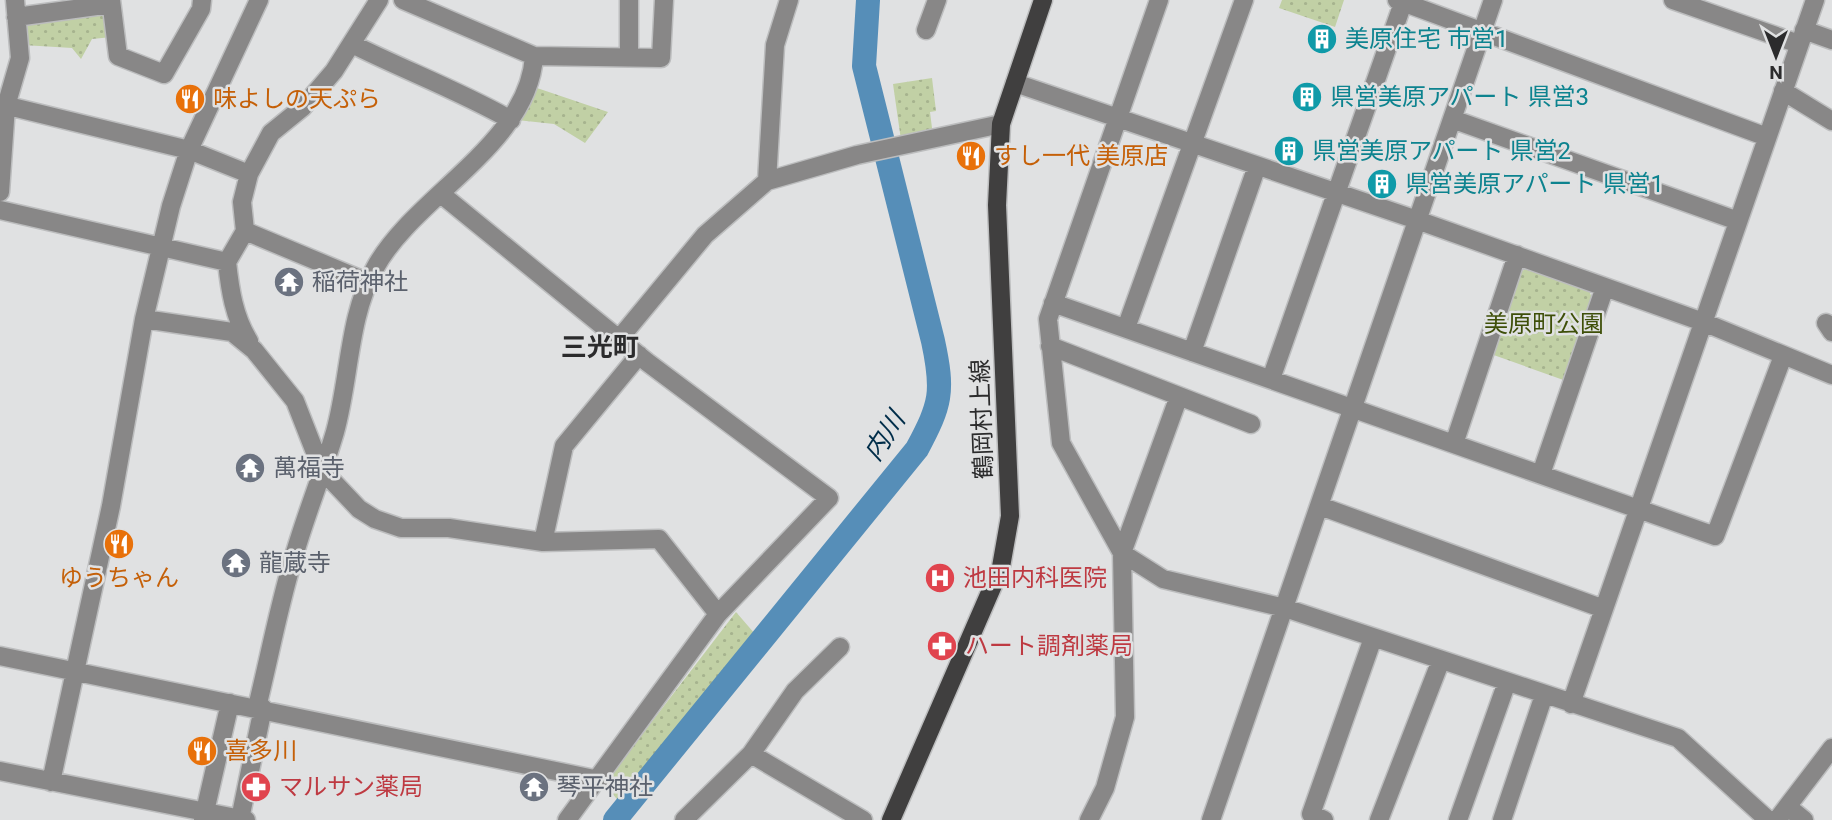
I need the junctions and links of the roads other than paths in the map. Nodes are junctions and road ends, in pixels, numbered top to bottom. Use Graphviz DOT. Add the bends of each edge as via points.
graph roads {
  1 [pos="202,0"];
  2 [pos="259,0"];
  3 [pos="379,0"];
  4 [pos="403,0"];
  5 [pos="664,0"];
  6 [pos="937,0"];
  7 [pos="1043,0"];
  8 [pos="1159,0"];
  9 [pos="1244,0"];
  10 [pos="1493,0"];
  11 [pos="1673,0"];
  12 [pos="1815,0"];
  13 [pos="786,1"];
  14 [pos="1402,1"];
  15 [pos="111,2"];
  16 [pos="633,2"];
  17 [pos="15,9"];
  18 [pos="926,30"];
  19 [pos="1482,32"];
  20 [pos="1802,37"];
  21 [pos="1832,40"];
  22 [pos="352,44"];
  23 [pos="534,56"];
  24 [pos="629,57"];
  25 [pos="1015,83"];
  26 [pos="1783,91"];
  27 [pos="3,105"];
  28 [pos="1118,118"];
  29 [pos="1452,119"];
  30 [pos="511,120"];
  31 [pos="1832,121"];
  32 [pos="1000,124"];
  33 [pos="1767,137"];
  34 [pos="1191,143"];
  35 [pos="189,150"];
  36 [pos="1257,166"];
  37 [pos="249,174"];
  38 [pos="767,181"];
  39 [pos="0,192"];
  40 [pos="1336,192"];
  41 [pos="441,194"];
  42 [pos="1,216"];
  43 [pos="1417,220"];
  44 [pos="1738,221"];
  45 [pos="245,231"];
  46 [pos="160,248"];
  47 [pos="1517,255"];
  48 [pos="227,262"];
  49 [pos="367,282"];
  50 [pos="1605,287"];
  51 [pos="1053,303"];
  52 [pos="144,319"];
  53 [pos="1703,322"];
  54 [pos="1126,328"];
  55 [pos="619,339"];
  56 [pos="1050,346"];
  57 [pos="254,350"];
  58 [pos="1192,352"];
  59 [pos="639,355"];
  60 [pos="1783,356"];
  61 [pos="1832,375"];
  62 [pos="1271,379"];
  63 [pos="1179,396"];
  64 [pos="1353,408"];
  65 [pos="1251,424"];
  66 [pos="1454,444"];
  67 [pos="322,470"];
  68 [pos="1541,474"];
  69 [pos="1320,506"];
  70 [pos="1639,508"];
  71 [pos="543,542"];
  72 [pos="1122,553"];
  73 [pos="1285,608"];
  74 [pos="1604,609"];
  75 [pos="718,614"];
  76 [pos="1373,638"];
  77 [pos="840,647"];
  78 [pos="0,656"];
  79 [pos="1441,660"];
  80 [pos="75,671"];
  81 [pos="1507,682"];
  82 [pos="1544,695"];
  83 [pos="230,703"];
  84 [pos="1571,704"];
  85 [pos="260,708"];
  86 [pos="1832,748"];
  87 [pos="751,754"];
  88 [pos="0,771"];
  89 [pos="599,780"];
  90 [pos="51,782"];
  91 [pos="1782,813"];
  92 [pos="204,816"];
  93 [pos="243,819"];
  94 [pos="567,820"];
  95 [pos="684,820"];
  96 [pos="863,820"];
  97 [pos="891,820"];
  98 [pos="1089,820"];
  99 [pos="1211,820"];
  100 [pos="1324,820"];
  101 [pos="1379,820"];
  102 [pos="1458,820"];
  103 [pos="1502,820"];
  104 [pos="1768,820"];
  105 [pos="1804,820"];
  1 -- 15 [label="street" via="164,74 118,56"];
  2 -- 35 [label="street"];
  3 -- 22 [label="street"];
  4 -- 23 [label="street"];
  5 -- 24 [label="street" via="661,58"];
  6 -- 18 [label="street"];
  7 -- 25 [label="main road, 鶴岡村上線"];
  8 -- 28 [label="street"];
  9 -- 34 [label="street"];
  10 -- 19 [label="street"];
  11 -- 20 [label="street"];
  12 -- 20 [label="street"];
  13 -- 38 [label="street" via="775,45"];
  14 -- 19 [label="street"];
  14 -- 40 [label="street"];
  15 -- 17 [label="street"];
  16 -- 24 [label="street"];
  17 -- 27 [label="street" via="20,58"];
  19 -- 29 [label="street"];
  19 -- 33 [label="street"];
  20 -- 21 [label="street"];
  20 -- 26 [label="street"];
  22 -- 30 [label="street"];
  22 -- 37 [label="street" via="303,107 271,133"];
  23 -- 24 [label="street"];
  23 -- 30 [label="street" via="533,74"];
  25 -- 28 [label="street"];
  25 -- 32 [label="main road, 鶴岡村上線"];
  26 -- 31 [label="street"];
  26 -- 33 [label="street"];
  27 -- 35 [label="street"];
  27 -- 39 [label="street"];
  28 -- 34 [label="street"];
  28 -- 51 [label="street"];
  29 -- 43 [label="street"];
  29 -- 44 [label="street"];
  30 -- 41 [label="street"];
  32 -- 38 [label="street" via="857,155"];
  32 -- 97 [label="main road, 鶴岡村上線" via="1007,536 1001,567"];
  33 -- 44 [label="street"];
  34 -- 36 [label="street"];
  34 -- 54 [label="street"];
  35 -- 37 [label="street"];
  35 -- 46 [label="street"];
  36 -- 40 [label="street"];
  36 -- 58 [label="street"];
  37 -- 45 [label="street" via="242,202"];
  38 -- 55 [label="street" via="705,235"];
  40 -- 43 [label="street"];
  40 -- 62 [label="street"];
  41 -- 49 [label="street" via="377,264"];
  41 -- 55 [label="street"];
  42 -- 46 [label="street"];
  43 -- 47 [label="street"];
  43 -- 64 [label="street"];
  44 -- 53 [label="street"];
  45 -- 48 [label="street"];
  45 -- 49 [label="street"];
  46 -- 48 [label="street"];
  46 -- 52 [label="street"];
  47 -- 50 [label="street"];
  47 -- 66 [label="street"];
  48 -- 57 [label="street" via="241,329"];
  49 -- 67 [label="street" via="361,293 335,431"];
  50 -- 53 [label="street"];
  50 -- 68 [label="street"];
  51 -- 54 [label="street"];
  51 -- 56 [label="street" via="1048,319"];
  52 -- 57 [label="street" via="232,332"];
  52 -- 80 [label="street" via="111,506"];
  53 -- 60 [label="street"];
  53 -- 70 [label="street"];
  54 -- 58 [label="street"];
  55 -- 59 [label="street"];
  56 -- 63 [label="street"];
  56 -- 72 [label="street" via="1061,443"];
  57 -- 67 [label="street" via="295,401"];
  58 -- 62 [label="street"];
  59 -- 71 [label="street" via="564,446"];
  59 -- 75 [label="street" via="829,499"];
  60 -- 61 [label="street"];
  60 -- 70 [label="street" via="1715,536"];
  62 -- 64 [label="street"];
  63 -- 65 [label="street"];
  63 -- 72 [label="street"];
  64 -- 66 [label="street"];
  64 -- 69 [label="street"];
  66 -- 68 [label="street"];
  67 -- 71 [label="street" via="359,509 392,525"];
  67 -- 85 [label="street" via="292,563"];
  68 -- 70 [label="street"];
  69 -- 73 [label="street"];
  69 -- 74 [label="street"];
  70 -- 74 [label="street"];
  71 -- 75 [label="street" via="659,539"];
  72 -- 73 [label="street" via="1163,579"];
  72 -- 98 [label="street" via="1125,717 1105,788"];
  73 -- 76 [label="street"];
  73 -- 99 [label="street"];
  74 -- 84 [label="street"];
  75 -- 89 [label="street"];
  76 -- 79 [label="street"];
  76 -- 100 [label="street" via="1311,814"];
  77 -- 87 [label="street" via="795,691"];
  78 -- 80 [label="street"];
  79 -- 81 [label="street"];
  79 -- 101 [label="street"];
  80 -- 83 [label="street"];
  80 -- 90 [label="street"];
  81 -- 82 [label="street"];
  81 -- 102 [label="street"];
  82 -- 84 [label="street"];
  82 -- 103 [label="street"];
  83 -- 85 [label="street"];
  83 -- 92 [label="street"];
  84 -- 104 [label="street" via="1678,738"];
  85 -- 89 [label="street"];
  85 -- 93 [label="street"];
  86 -- 91 [label="street"];
  87 -- 95 [label="street"];
  87 -- 96 [label="street"];
  88 -- 90 [label="street"];
  89 -- 94 [label="street"];
  90 -- 92 [label="street"];
  91 -- 105 [label="street"];
  92 -- 93 [label="street"];
}
